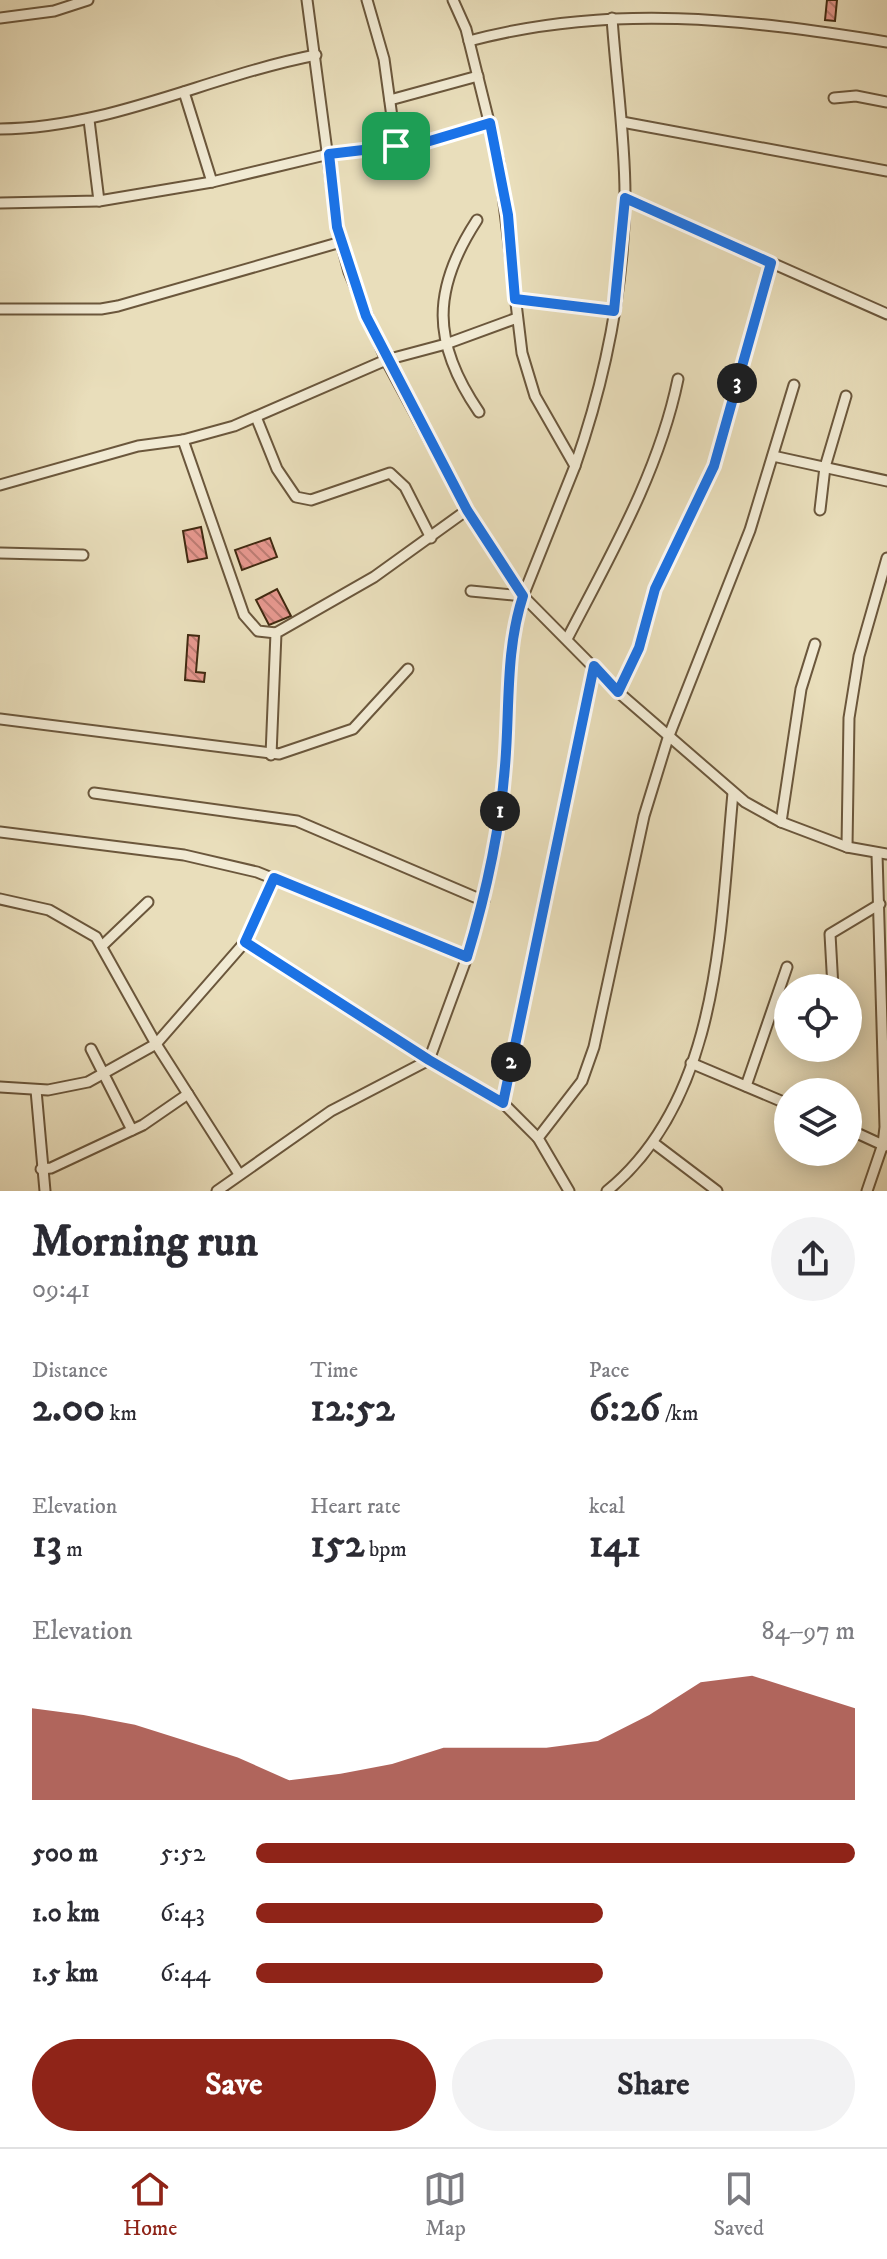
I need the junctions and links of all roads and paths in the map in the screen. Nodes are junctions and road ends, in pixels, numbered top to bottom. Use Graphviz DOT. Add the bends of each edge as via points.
graph roads {
  1 [pos="88,0"];
  2 [pos="307,0"];
  3 [pos="367,0"];
  4 [pos="453,0"];
  5 [pos="0,18"];
  6 [pos="612,18"];
  7 [pos="469,41"];
  8 [pos="887,42"];
  9 [pos="316,55"];
  10 [pos="478,76"];
  11 [pos="184,92"];
  12 [pos="834,98"];
  13 [pos="390,100"];
  14 [pos="887,102"];
  15 [pos="89,120"];
  16 [pos="622,122"];
  17 [pos="490,123"];
  18 [pos="0,129"];
  19 [pos="396,146"];
  20 [pos="329,154"];
  21 [pos="887,171"];
  22 [pos="212,182"];
  23 [pos="625,198"];
  24 [pos="99,201"];
  25 [pos="0,203"];
  26 [pos="477,220"];
  27 [pos="341,242"];
  28 [pos="771,263"];
  29 [pos="515,299"];
  30 [pos="0,309"];
  31 [pos="614,311"];
  32 [pos="887,314"];
  33 [pos="517,318"];
  34 [pos="446,344"];
  35 [pos="386,360"];
  36 [pos="678,379"];
  37 [pos="794,385"];
  38 [pos="846,396"];
  39 [pos="479,412"];
  40 [pos="256,417"];
  41 [pos="183,440"];
  42 [pos="773,456"];
  43 [pos="575,466"];
  44 [pos="825,467"];
  45 [pos="887,481"];
  46 [pos="0,485"];
  47 [pos="467,510"];
  48 [pos="820,510"];
  49 [pos="431,538"];
  50 [pos="0,553"];
  51 [pos="83,555"];
  52 [pos="887,558"];
  53 [pos="471,591"];
  54 [pos="523,596"];
  55 [pos="276,633"];
  56 [pos="567,639"];
  57 [pos="815,644"];
  58 [pos="594,666"];
  59 [pos="408,669"];
  60 [pos="618,692"];
  61 [pos="0,719"];
  62 [pos="668,738"];
  63 [pos="271,755"];
  64 [pos="94,793"];
  65 [pos="733,793"];
  66 [pos="781,822"];
  67 [pos="0,832"];
  68 [pos="847,847"];
  69 [pos="882,854"];
  70 [pos="274,878"];
  71 [pos="0,899"];
  72 [pos="484,901"];
  73 [pos="148,902"];
  74 [pos="880,904"];
  75 [pos="245,942"];
  76 [pos="102,946"];
  77 [pos="467,957"];
  78 [pos="787,967"];
  79 [pos="832,974"];
  80 [pos="156,1044"];
  81 [pos="91,1049"];
  82 [pos="429,1060"];
  83 [pos="691,1063"];
  84 [pos="104,1075"];
  85 [pos="746,1086"];
  86 [pos="0,1087"];
  87 [pos="36,1090"];
  88 [pos="188,1094"];
  89 [pos="774,1098"];
  90 [pos="503,1103"];
  91 [pos="132,1130"];
  92 [pos="862,1135"];
  93 [pos="538,1138"];
  94 [pos="655,1144"];
  95 [pos="885,1146"];
  96 [pos="41,1169"];
  97 [pos="239,1174"];
  98 [pos="45,1191"];
  99 [pos="217,1191"];
  100 [pos="569,1191"];
  101 [pos="607,1191"];
  102 [pos="717,1191"];
  103 [pos="867,1191"];
  1 -- 5 [label="street"];
  2 -- 9 [label="street"];
  3 -- 13 [label="street"];
  4 -- 7 [label="street"];
  6 -- 7 [label="street" via="523,27"];
  6 -- 8 [label="street" via="726,20"];
  6 -- 16 [label="street"];
  7 -- 10 [label="street"];
  9 -- 11 [label="street" via="261,66"];
  9 -- 20 [label="street"];
  10 -- 13 [label="street"];
  10 -- 17 [label="street"];
  11 -- 15 [label="street"];
  11 -- 22 [label="street"];
  12 -- 14 [label="street"];
  13 -- 19 [label="street"];
  15 -- 18 [label="street"];
  15 -- 24 [label="street"];
  16 -- 21 [label="street"];
  16 -- 23 [label="street"];
  17 -- 19 [label="street"];
  17 -- 29 [label="street" via="508,215"];
  19 -- 20 [label="street"];
  20 -- 22 [label="street"];
  20 -- 27 [label="street"];
  22 -- 24 [label="street"];
  23 -- 28 [label="street"];
  23 -- 31 [label="street"];
  24 -- 25 [label="street"];
  26 -- 34 [label="street" via="461,244 441,300"];
  27 -- 30 [label="street" via="109,308"];
  27 -- 35 [label="street"];
  28 -- 32 [label="street"];
  28 -- 60 [label="street" via="714,466 655,589 639,648"];
  29 -- 31 [label="street"];
  29 -- 33 [label="street"];
  31 -- 43 [label="street" via="590,423"];
  33 -- 34 [label="street"];
  33 -- 43 [label="street" via="535,396"];
  34 -- 35 [label="street"];
  34 -- 39 [label="street"];
  35 -- 40 [label="street"];
  35 -- 47 [label="street"];
  36 -- 56 [label="street" via="670,420 626,525"];
  37 -- 42 [label="street"];
  38 -- 44 [label="street"];
  40 -- 41 [label="street"];
  40 -- 49 [label="street" via="277,469 296,497 311,500 390,473 405,487"];
  41 -- 46 [label="street" via="138,446"];
  41 -- 55 [label="street" via="244,615 258,631"];
  42 -- 44 [label="street"];
  42 -- 62 [label="street" via="750,530"];
  43 -- 54 [label="street"];
  44 -- 45 [label="street"];
  44 -- 48 [label="street"];
  47 -- 49 [label="street"];
  47 -- 54 [label="street"];
  49 -- 55 [label="street"];
  50 -- 51 [label="street"];
  52 -- 68 [label="street" via="859,656 849,718"];
  53 -- 54 [label="street"];
  54 -- 56 [label="street"];
  54 -- 72 [label="street" via="514,634 499,827"];
  55 -- 63 [label="street"];
  56 -- 58 [label="street"];
  57 -- 66 [label="street" via="801,689"];
  58 -- 60 [label="street"];
  58 -- 90 [label="street"];
  59 -- 63 [label="street" via="353,729"];
  60 -- 62 [label="street"];
  61 -- 63 [label="street"];
  62 -- 65 [label="street"];
  62 -- 93 [label="street" via="644,816 594,1047 582,1081"];
  64 -- 72 [label="street" via="297,821"];
  65 -- 66 [label="street"];
  65 -- 83 [label="street" via="715,978"];
  66 -- 68 [label="street"];
  67 -- 70 [label="street" via="184,855"];
  68 -- 69 [label="street"];
  69 -- 74 [label="street"];
  70 -- 75 [label="street"];
  70 -- 77 [label="street"];
  71 -- 76 [label="street" via="49,910 96,937"];
  72 -- 77 [label="street"];
  73 -- 76 [label="street"];
  74 -- 79 [label="street" via="830,934"];
  74 -- 95 [label="street"];
  75 -- 80 [label="street"];
  75 -- 82 [label="street"];
  76 -- 80 [label="street"];
  77 -- 82 [label="street"];
  78 -- 85 [label="street"];
  80 -- 84 [label="street"];
  80 -- 88 [label="street"];
  81 -- 84 [label="street"];
  82 -- 90 [label="street"];
  82 -- 97 [label="street" via="331,1111"];
  83 -- 85 [label="street"];
  83 -- 94 [label="street"];
  84 -- 87 [label="street"];
  84 -- 91 [label="street"];
  85 -- 89 [label="street"];
  86 -- 87 [label="street"];
  87 -- 96 [label="street"];
  88 -- 91 [label="street"];
  88 -- 97 [label="street"];
  90 -- 93 [label="street"];
  91 -- 96 [label="street"];
  92 -- 95 [label="street"];
  93 -- 100 [label="street"];
  94 -- 101 [label="street"];
  94 -- 102 [label="street"];
  95 -- 103 [label="street"];
  96 -- 98 [label="street"];
  97 -- 99 [label="street"];
}
